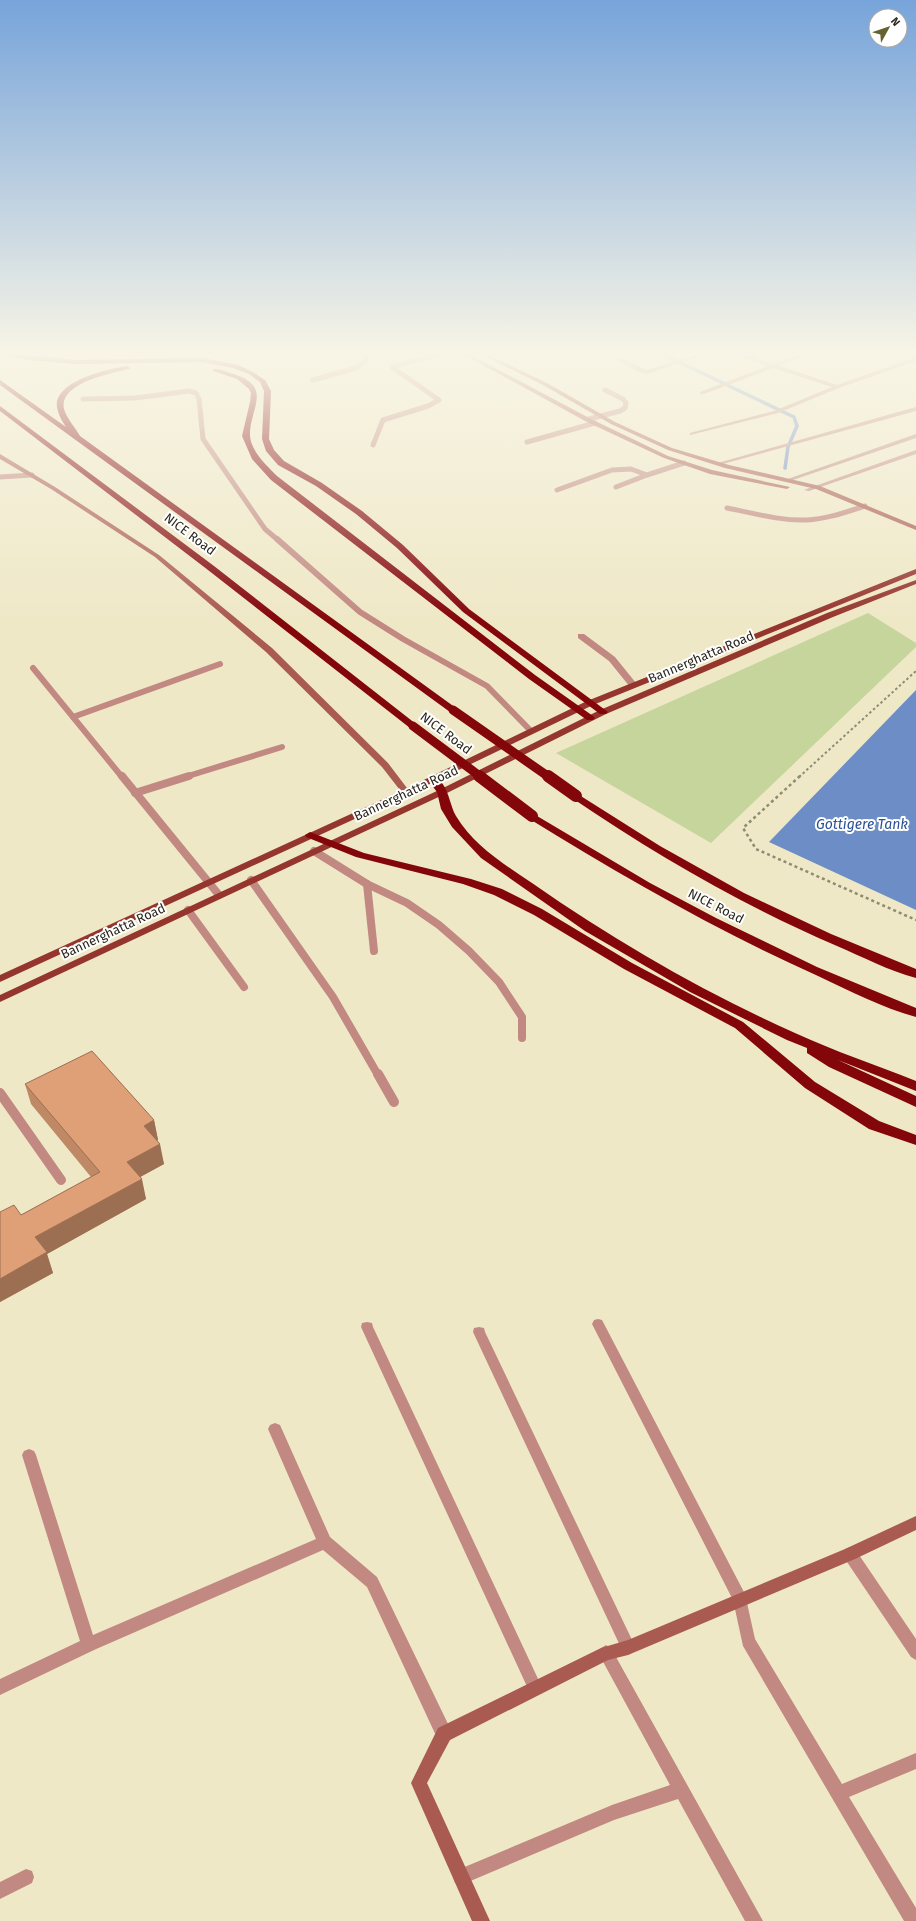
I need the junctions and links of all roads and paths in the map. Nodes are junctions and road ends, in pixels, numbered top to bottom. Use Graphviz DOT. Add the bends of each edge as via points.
graph roads {
  1 [pos="44,442"];
  2 [pos="84,442"];
  3 [pos="205,442"];
  4 [pos="248,442"];
  5 [pos="266,442"];
  6 [pos="375,442"];
  7 [pos="634,442"];
  8 [pos="655,442"];
  9 [pos="798,442"];
  10 [pos="900,442"];
  11 [pos="373,446"];
  12 [pos="916,452"];
  13 [pos="0,456"];
  14 [pos="684,463"];
  15 [pos="717,464"];
  16 [pos="32,475"];
  17 [pos="647,475"];
  18 [pos="0,477"];
  19 [pos="788,480"];
  20 [pos="616,487"];
  21 [pos="818,487"];
  22 [pos="557,490"];
  23 [pos="807,490"];
  24 [pos="832,494"];
  25 [pos="865,506"];
  26 [pos="727,508"];
  27 [pos="916,528"];
  28 [pos="916,571"];
  29 [pos="916,582"];
  30 [pos="581,636"];
  31 [pos="220,664"];
  32 [pos="33,668"];
  33 [pos="916,671"];
  34 [pos="633,685"];
  35 [pos="590,703"];
  36 [pos="577,709"];
  37 [pos="603,712"];
  38 [pos="73,717"];
  39 [pos="590,718"];
  40 [pos="531,731"];
  41 [pos="282,747"];
  42 [pos="432,779"];
  43 [pos="406,792"];
  44 [pos="442,792"];
  45 [pos="135,793"];
  46 [pos="310,835"];
  47 [pos="329,844"];
  48 [pos="314,851"];
  49 [pos="251,880"];
  50 [pos="208,882"];
  51 [pos="366,884"];
  52 [pos="219,895"];
  53 [pos="188,910"];
  54 [pos="916,920"];
  55 [pos="374,951"];
  56 [pos="916,974"];
  57 [pos="0,979"];
  58 [pos="244,987"];
  59 [pos="0,999"];
  60 [pos="916,1013"];
  61 [pos="748,1015"];
  62 [pos="739,1025"];
  63 [pos="791,1037"];
  64 [pos="522,1038"];
  65 [pos="916,1086"];
  66 [pos="0,1093"];
  67 [pos="394,1102"];
  68 [pos="916,1102"];
  69 [pos="916,1140"];
  70 [pos="61,1180"];
  71 [pos="598,1324"];
  72 [pos="367,1327"];
  73 [pos="478,1332"];
  74 [pos="275,1429"];
  75 [pos="29,1454"];
  76 [pos="916,1523"];
  77 [pos="325,1542"];
  78 [pos="850,1554"];
  79 [pos="740,1599"];
  80 [pos="89,1645"];
  81 [pos="628,1647"];
  82 [pos="916,1652"];
  83 [pos="606,1653"];
  84 [pos="0,1687"];
  85 [pos="535,1688"];
  86 [pos="444,1734"];
  87 [pos="916,1761"];
  88 [pos="682,1789"];
  89 [pos="839,1793"];
  90 [pos="26,1877"];
  91 [pos="461,1877"];
  92 [pos="0,1890"];
  93 [pos="481,1921"];
  94 [pos="754,1921"];
  95 [pos="914,1921"];
  1 -- 60 [label="highway, NICE Road, bridge" via="532,816 702,915 789,959"];
  2 -- 56 [label="highway, NICE Road, bridge" via="453,710 627,831 712,881 791,920"];
  3 -- 40 [label="lane" via="265,529 360,612 487,686"];
  4 -- 36 [label="highway" via="256,459 274,478"];
  5 -- 35 [label="highway" via="274,457 283,465 324,488 390,538 456,602"];
  6 -- 11 [label="lane"];
  7 -- 14 [label="main road"];
  8 -- 15 [label="main road"];
  9 -- 15 [label="street"];
  10 -- 19 [label="street"];
  12 -- 21 [label="street"];
  13 -- 16 [label="main road"];
  14 -- 17 [label="lane"];
  14 -- 23 [label="main road" via="746,480"];
  15 -- 19 [label="main road"];
  16 -- 18 [label="lane"];
  16 -- 43 [label="main road" via="157,556 252,635 385,765"];
  17 -- 20 [label="lane"];
  17 -- 22 [label="lane" via="623,468"];
  19 -- 21 [label="main road"];
  21 -- 23 [label="street"];
  21 -- 24 [label="main road"];
  23 -- 24 [label="main road"];
  24 -- 25 [label="main road"];
  25 -- 26 [label="lane" via="842,514 809,520 786,519"];
  25 -- 27 [label="main road"];
  28 -- 34 [label="main road, Bannerghatta Road"];
  29 -- 37 [label="main road, Bannerghatta Road" via="830,615"];
  30 -- 34 [label="street" via="612,659"];
  31 -- 38 [label="lane"];
  32 -- 38 [label="lane"];
  33 -- 54 [label="path" via="743,828 756,849"];
  34 -- 35 [label="main road, Bannerghatta Road"];
  35 -- 36 [label="main road, Bannerghatta Road"];
  35 -- 37 [label="highway"];
  36 -- 39 [label="highway"];
  36 -- 40 [label="main road, Bannerghatta Road"];
  37 -- 39 [label="main road, Bannerghatta Road"];
  38 -- 45 [label="lane"];
  39 -- 44 [label="main road, Bannerghatta Road"];
  40 -- 42 [label="main road, Bannerghatta Road"];
  41 -- 45 [label="lane"];
  42 -- 43 [label="main road, Bannerghatta Road"];
  42 -- 44 [label="highway"];
  43 -- 46 [label="main road, Bannerghatta Road"];
  44 -- 47 [label="main road, Bannerghatta Road"];
  44 -- 61 [label="highway" via="446,809 457,827 485,856 589,928 694,989"];
  45 -- 50 [label="lane"];
  46 -- 47 [label="highway"];
  46 -- 50 [label="main road, Bannerghatta Road"];
  47 -- 48 [label="main road, Bannerghatta Road"];
  47 -- 62 [label="highway" via="360,855 467,880 498,892 538,912 653,980"];
  48 -- 49 [label="main road, Bannerghatta Road"];
  48 -- 51 [label="lane"];
  49 -- 52 [label="main road, Bannerghatta Road"];
  49 -- 67 [label="lane" via="333,997"];
  50 -- 52 [label="lane"];
  50 -- 57 [label="main road, Bannerghatta Road"];
  51 -- 55 [label="lane"];
  51 -- 64 [label="lane" via="406,903 439,925 470,951 499,982 522,1017"];
  52 -- 53 [label="main road, Bannerghatta Road"];
  53 -- 58 [label="lane"];
  53 -- 59 [label="main road, Bannerghatta Road"];
  61 -- 62 [label="highway"];
  61 -- 63 [label="highway"];
  62 -- 69 [label="highway" via="810,1085 874,1124"];
  63 -- 65 [label="highway"];
  63 -- 68 [label="highway" via="834,1064"];
  66 -- 70 [label="lane"];
  71 -- 79 [label="street"];
  72 -- 85 [label="street"];
  73 -- 81 [label="street"];
  74 -- 77 [label="street"];
  75 -- 80 [label="street"];
  76 -- 78 [label="main road"];
  77 -- 80 [label="street"];
  77 -- 86 [label="street" via="372,1582"];
  78 -- 79 [label="main road"];
  78 -- 82 [label="street"];
  79 -- 81 [label="main road"];
  79 -- 89 [label="street" via="748,1641"];
  80 -- 84 [label="street"];
  81 -- 83 [label="main road"];
  83 -- 85 [label="main road"];
  83 -- 88 [label="street"];
  85 -- 86 [label="main road"];
  86 -- 91 [label="main road" via="419,1783"];
  87 -- 89 [label="street"];
  88 -- 91 [label="street" via="612,1813"];
  88 -- 94 [label="street"];
  89 -- 95 [label="street"];
  90 -- 92 [label="street"];
  91 -- 93 [label="main road"];
}
